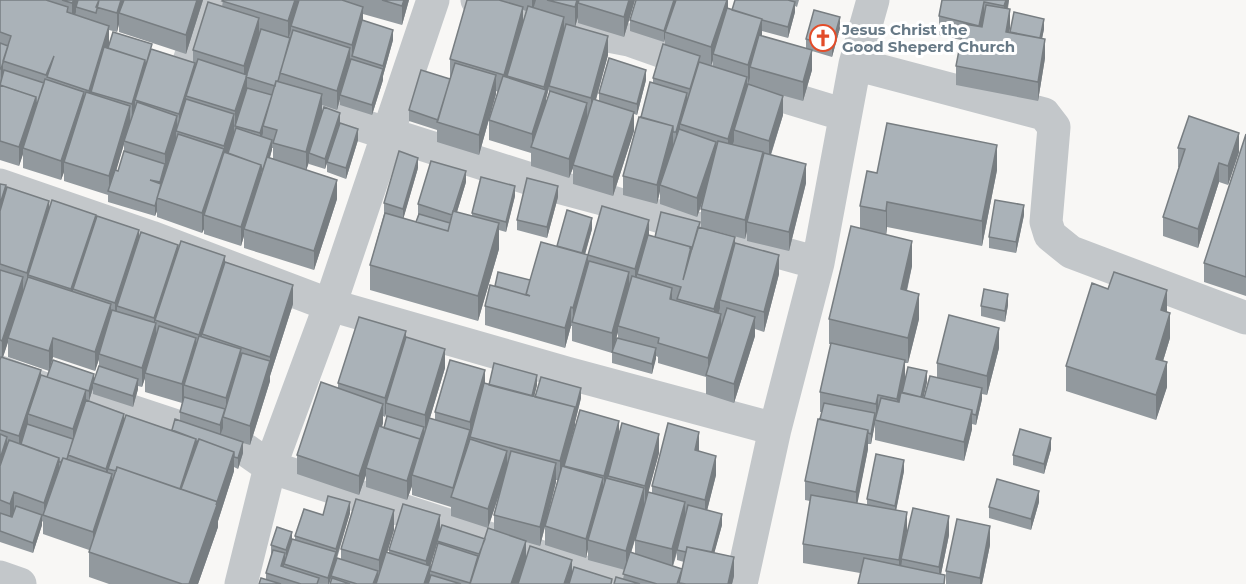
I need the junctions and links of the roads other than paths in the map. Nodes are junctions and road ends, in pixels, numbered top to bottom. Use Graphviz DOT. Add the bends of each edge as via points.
graph roads {
  1 [pos="210,0"];
  2 [pos="433,0"];
  3 [pos="477,0"];
  4 [pos="873,0"];
  5 [pos="155,53"];
  6 [pos="188,64"];
  7 [pos="855,64"];
  8 [pos="218,78"];
  9 [pos="272,96"];
  10 [pos="845,115"];
  11 [pos="388,134"];
  12 [pos="0,185"];
  13 [pos="818,263"];
  14 [pos="330,305"];
  15 [pos="1246,318"];
  16 [pos="0,372"];
  17 [pos="774,429"];
  18 [pos="270,467"];
  19 [pos="0,577"];
  20 [pos="20,584"];
  21 [pos="241,584"];
  22 [pos="618,584"];
  23 [pos="741,584"];
  1 -- 6 [label="street"];
  2 -- 11 [label="street"];
  3 -- 10 [label="street" via="577,30 629,40 711,69 710,74"];
  4 -- 7 [label="street"];
  5 -- 6 [label="street"];
  6 -- 8 [label="street" via="186,67"];
  7 -- 10 [label="street"];
  7 -- 15 [label="street" via="1044,114 1054,126 1046,222 1050,235 1071,252"];
  9 -- 11 [label="street"];
  10 -- 13 [label="street"];
  11 -- 13 [label="street"];
  11 -- 14 [label="street"];
  12 -- 14 [label="street"];
  13 -- 17 [label="street"];
  14 -- 17 [label="street"];
  14 -- 18 [label="street"];
  16 -- 18 [label="street" via="87,405 125,409 243,448"];
  17 -- 23 [label="street"];
  18 -- 21 [label="street"];
  18 -- 22 [label="street"];
  19 -- 20 [label="street"];
}
